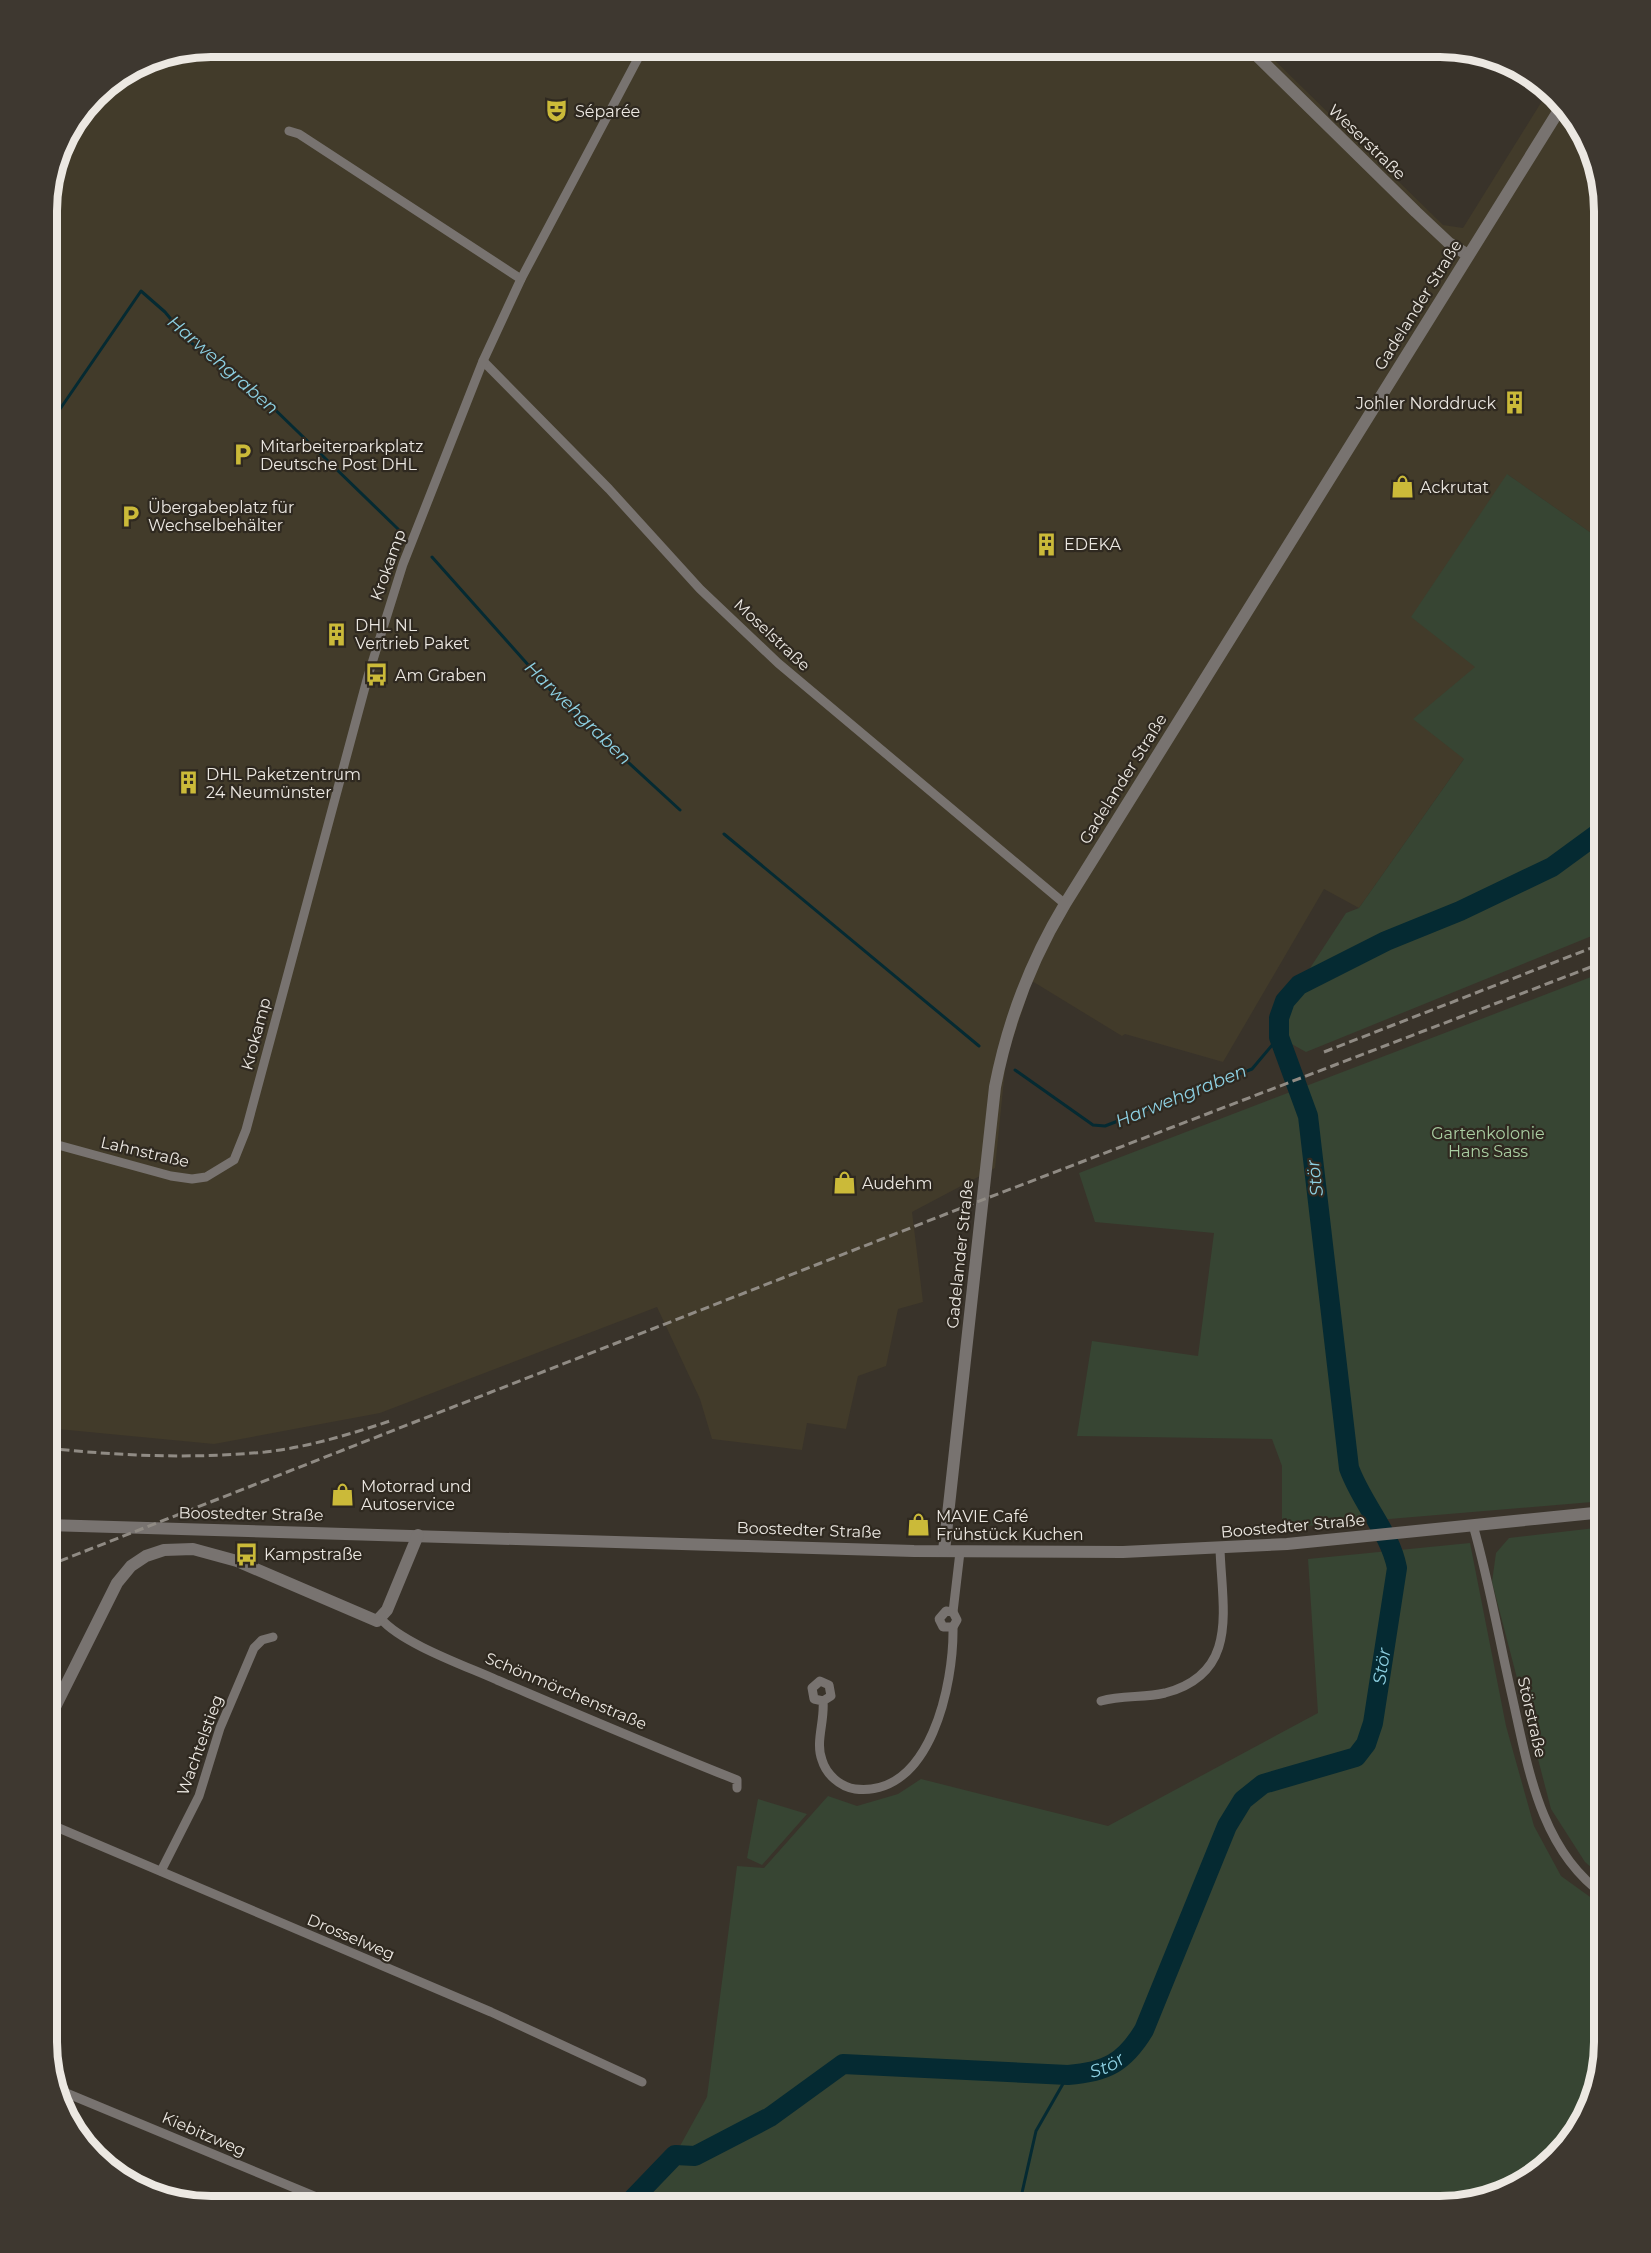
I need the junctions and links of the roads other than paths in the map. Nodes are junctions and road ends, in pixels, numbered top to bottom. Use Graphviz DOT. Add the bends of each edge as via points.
graph roads {
  1 [pos="639,57"];
  2 [pos="1258,57"];
  3 [pos="1558,112"];
  4 [pos="289,131"];
  5 [pos="1468,255"];
  6 [pos="521,279"];
  7 [pos="483,361"];
  8 [pos="1065,904"];
  9 [pos="57,1145"];
  10 [pos="234,1160"];
  11 [pos="1594,1513"];
  12 [pos="57,1526"];
  13 [pos="1473,1526"];
  14 [pos="418,1535"];
  15 [pos="1220,1549"];
  16 [pos="944,1551"];
  17 [pos="960,1552"];
  18 [pos="953,1612"];
  19 [pos="381,1619"];
  20 [pos="953,1627"];
  21 [pos="273,1637"];
  22 [pos="57,1701"];
  23 [pos="823,1701"];
  24 [pos="1101,1701"];
  25 [pos="737,1788"];
  26 [pos="57,1828"];
  27 [pos="160,1871"];
  28 [pos="1594,1885"];
  29 [pos="642,2082"];
  30 [pos="66,2093"];
  31 [pos="314,2196"];
  1 -- 6 [label="street, Krokamp"];
  2 -- 5 [label="street, Weserstraße" via="1416,212"];
  3 -- 5 [label="street, Gadelander Straße"];
  4 -- 6 [label="street"];
  5 -- 8 [label="street, Gadelander Straße"];
  6 -- 7 [label="street, Krokamp"];
  7 -- 8 [label="street, Moselstraße" via="609,489 700,589 778,663"];
  7 -- 10 [label="street, Krokamp" via="391,599 246,1130"];
  8 -- 16 [label="street, Gadelander Straße" via="1020,992 996,1077"];
  9 -- 10 [label="street, Lahnstraße" via="192,1179 206,1177"];
  11 -- 13 [label="street, Boostedter Straße"];
  12 -- 14 [label="street, Boostedter Straße"];
  13 -- 15 [label="street, Boostedter Straße"];
  13 -- 28 [label="street, Störstraße" via="1529,1774 1543,1815 1561,1847"];
  14 -- 16 [label="street, Boostedter Straße"];
  14 -- 19 [label="street"];
  15 -- 17 [label="street, Boostedter Straße"];
  15 -- 24 [label="street" via="1222,1635 1212,1664 1190,1683 1166,1692"];
  16 -- 17 [label="street, Boostedter Straße"];
  17 -- 18 [label="street"];
  18 -- 20 [label="street" via="957,1620"];
  18 -- 20 [label="street" via="946,1611 939,1619 943,1627"];
  19 -- 22 [label="street, Schönmörchenstraße" via="373,1621 216,1554 182,1548 156,1552 131,1566 117,1583"];
  19 -- 25 [label="street, Schönmörchenstraße" via="405,1637 469,1667 737,1779"];
  20 -- 23 [label="street" via="947,1680 931,1735 922,1755 902,1776 871,1789 859,1789 842,1784 831,1775 819,1751"];
  21 -- 27 [label="street, Wachtelstieg" via="254,1648 220,1728 199,1796"];
  26 -- 27 [label="street, Drosselweg"];
  27 -- 29 [label="street, Drosselweg" via="517,2024"];
  30 -- 31 [label="street, Kiebitzweg"];
}
